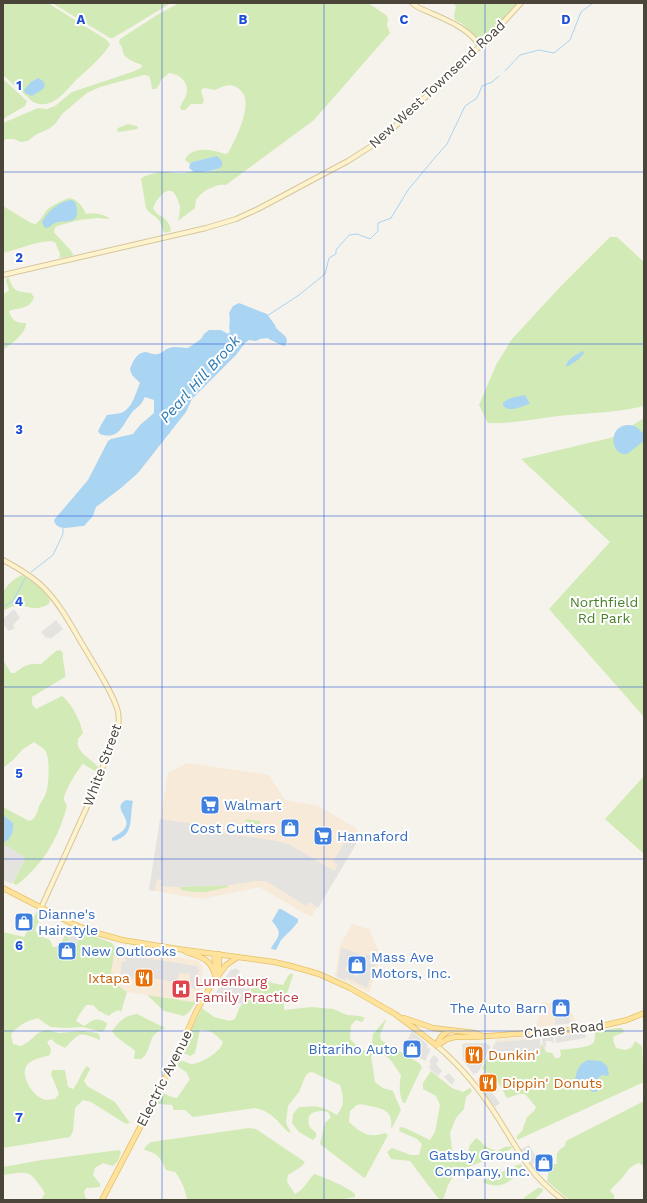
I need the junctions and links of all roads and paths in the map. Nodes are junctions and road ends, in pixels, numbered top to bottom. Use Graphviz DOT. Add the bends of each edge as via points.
graph roads {
  1 [pos="521,3"];
  2 [pos="413,4"];
  3 [pos="480,46"];
  4 [pos="3,275"];
  5 [pos="3,560"];
  6 [pos="3,888"];
  7 [pos="41,908"];
  8 [pos="178,949"];
  9 [pos="217,954"];
  10 [pos="238,957"];
  11 [pos="220,973"];
  12 [pos="216,978"];
  13 [pos="644,1013"];
  14 [pos="395,1014"];
  15 [pos="449,1031"];
  16 [pos="482,1036"];
  17 [pos="437,1046"];
  18 [pos="102,1200"];
  19 [pos="563,1200"];
  1 -- 3 [label="street, New West Townsend Road"];
  2 -- 3 [label="street" via="467,31"];
  3 -- 4 [label="street, New West Townsend Road" via="381,140 364,152 236,219"];
  5 -- 7 [label="street, White Street" via="39,583 58,606 103,679 117,707 119,717 118,727 93,792"];
  6 -- 7 [label="main road"];
  7 -- 8 [label="main road" via="90,931 122,940"];
  8 -- 9 [label="main road"];
  8 -- 12 [label="main road" via="208,962"];
  9 -- 10 [label="main road"];
  9 -- 11 [label="main road"];
  9 -- 12 [label="main road"];
  10 -- 11 [label="main road, Electric Avenue"];
  10 -- 14 [label="main road" via="285,964 319,974 350,988"];
  11 -- 12 [label="main road, Electric Avenue"];
  12 -- 18 [label="main road, Electric Avenue" via="196,1012"];
  13 -- 16 [label="main road, Chase Road" via="627,1020 584,1029"];
  14 -- 15 [label="main road, Chase Road" via="418,1024"];
  14 -- 17 [label="main road"];
  15 -- 16 [label="main road, Chase Road"];
  15 -- 17 [label="main road" via="440,1037"];
  16 -- 17 [label="main road, Chase Road" via="449,1038"];
  17 -- 19 [label="street" via="462,1070 482,1095 527,1165"];
}
